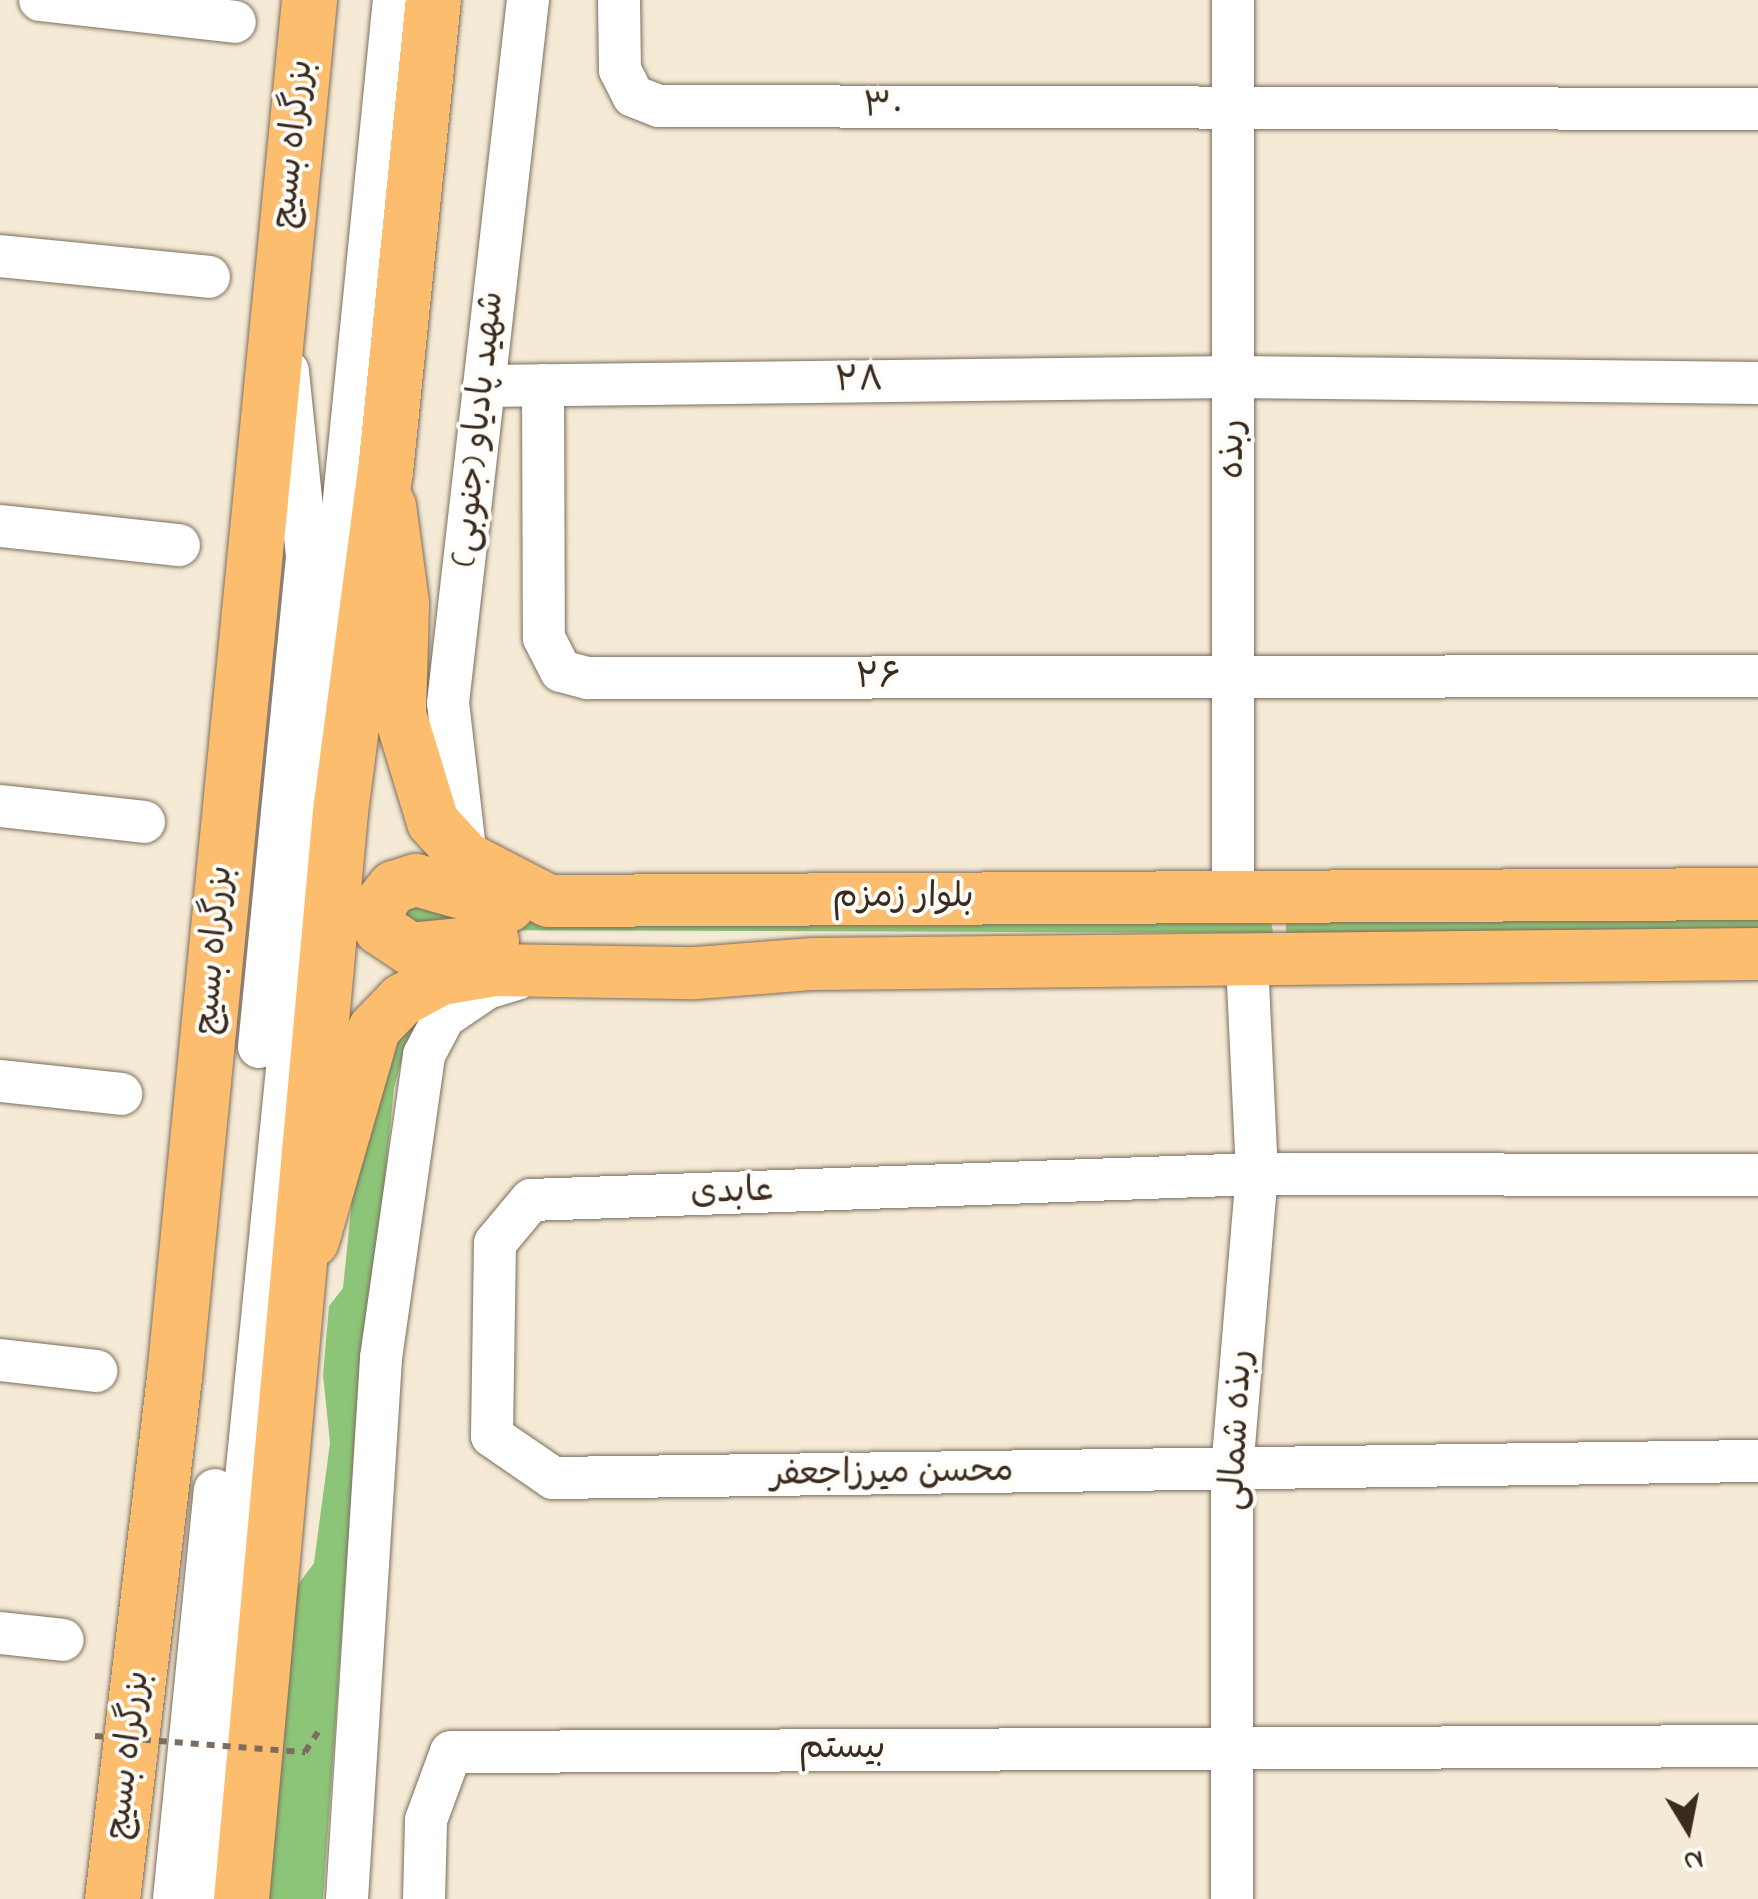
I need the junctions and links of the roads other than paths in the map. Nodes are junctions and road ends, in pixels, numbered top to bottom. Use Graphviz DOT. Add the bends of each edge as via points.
graph roads {
  1 [pos="40,0"];
  2 [pos="310,0"];
  3 [pos="394,0"];
  4 [pos="432,0"];
  5 [pos="528,0"];
  6 [pos="619,0"];
  7 [pos="1233,0"];
  8 [pos="235,22"];
  9 [pos="1758,109"];
  10 [pos="1234,112"];
  11 [pos="0,256"];
  12 [pos="209,277"];
  13 [pos="279,281"];
  14 [pos="1234,377"];
  15 [pos="1758,383"];
  16 [pos="484,386"];
  17 [pos="543,386"];
  18 [pos="384,471"];
  19 [pos="0,526"];
  20 [pos="179,545"];
  21 [pos="1758,676"];
  22 [pos="1234,679"];
  23 [pos="0,806"];
  24 [pos="144,822"];
  25 [pos="466,858"];
  26 [pos="1758,894"];
  27 [pos="1234,898"];
  28 [pos="549,901"];
  29 [pos="1758,954"];
  30 [pos="1247,961"];
  31 [pos="814,964"];
  32 [pos="543,971"];
  33 [pos="0,1080"];
  34 [pos="121,1094"];
  35 [pos="1257,1174"];
  36 [pos="1758,1175"];
  37 [pos="296,1294"];
  38 [pos="0,1360"];
  39 [pos="96,1371"];
  40 [pos="1758,1461"];
  41 [pos="1232,1470"];
  42 [pos="553,1478"];
  43 [pos="0,1633"];
  44 [pos="63,1640"];
  45 [pos="1758,1746"];
  46 [pos="1232,1747"];
  47 [pos="112,1899"];
  48 [pos="174,1899"];
  49 [pos="204,1899"];
  50 [pos="240,1899"];
  51 [pos="347,1899"];
  52 [pos="424,1899"];
  53 [pos="1232,1899"];
  1 -- 8 [label="street"];
  2 -- 13 [label="highway, بزرگراه بسیج"];
  3 -- 49 [label="street"];
  4 -- 18 [label="highway"];
  5 -- 16 [label="street, شهید پادیاو (جنوبی)"];
  6 -- 10 [label="street, ۳۰" via="620,70 633,96 659,106"];
  7 -- 10 [label="street, ربذه"];
  9 -- 10 [label="street, ۳۰"];
  10 -- 14 [label="street, ربذه"];
  11 -- 12 [label="street"];
  13 -- 47 [label="highway, بزرگراه بسیج" via="174,1377"];
  13 -- 48 [label="street" via="307,556"];
  14 -- 15 [label="street, ۲۸"];
  14 -- 17 [label="street, ۲۸"];
  14 -- 22 [label="street, ربذه"];
  16 -- 17 [label="street, ۲۸"];
  16 -- 25 [label="street, شهید پادیاو (جنوبی)" via="448,703"];
  17 -- 22 [label="street, ۲۶" via="544,638 560,671 588,678"];
  18 -- 25 [label="main road, بلوار زمزم" via="403,604 400,714 433,822"];
  18 -- 37 [label="highway" via="340,811"];
  19 -- 20 [label="street"];
  21 -- 22 [label="street"];
  22 -- 27 [label="street, ربذه"];
  23 -- 24 [label="street"];
  25 -- 28 [label="main road, بلوار زمزم"];
  26 -- 27 [label="main road, بلوار زمزم"];
  27 -- 28 [label="main road, بلوار زمزم"];
  28 -- 31 [label="main road" via="504,907 416,880 394,886 380,904 380,929 410,948 469,942 696,944"];
  29 -- 30 [label="main road, بلوار زمزم"];
  30 -- 31 [label="main road, بلوار زمزم"];
  30 -- 35 [label="street, ربذه شمالی"];
  31 -- 32 [label="main road, بلوار زمزم" via="696,973"];
  32 -- 37 [label="main road, بلوار زمزم" via="441,979 402,1000 374,1029"];
  32 -- 51 [label="street" via="464,1002 444,1017 424,1055 381,1358"];
  33 -- 34 [label="street"];
  35 -- 36 [label="street"];
  35 -- 41 [label="street, ربذه شمالی"];
  35 -- 42 [label="street, عابدی" via="530,1200 496,1243 492,1436"];
  37 -- 50 [label="highway"];
  38 -- 39 [label="street"];
  40 -- 41 [label="street, محسن میرزاجعفر"];
  41 -- 42 [label="street, محسن میرزاجعفر"];
  41 -- 46 [label="street, ربذه شمالی"];
  43 -- 44 [label="street"];
  45 -- 46 [label="street, بیستم"];
  46 -- 52 [label="street, بیستم" via="451,1752 426,1820"];
  46 -- 53 [label="street, ربذه شمالی"];
}
